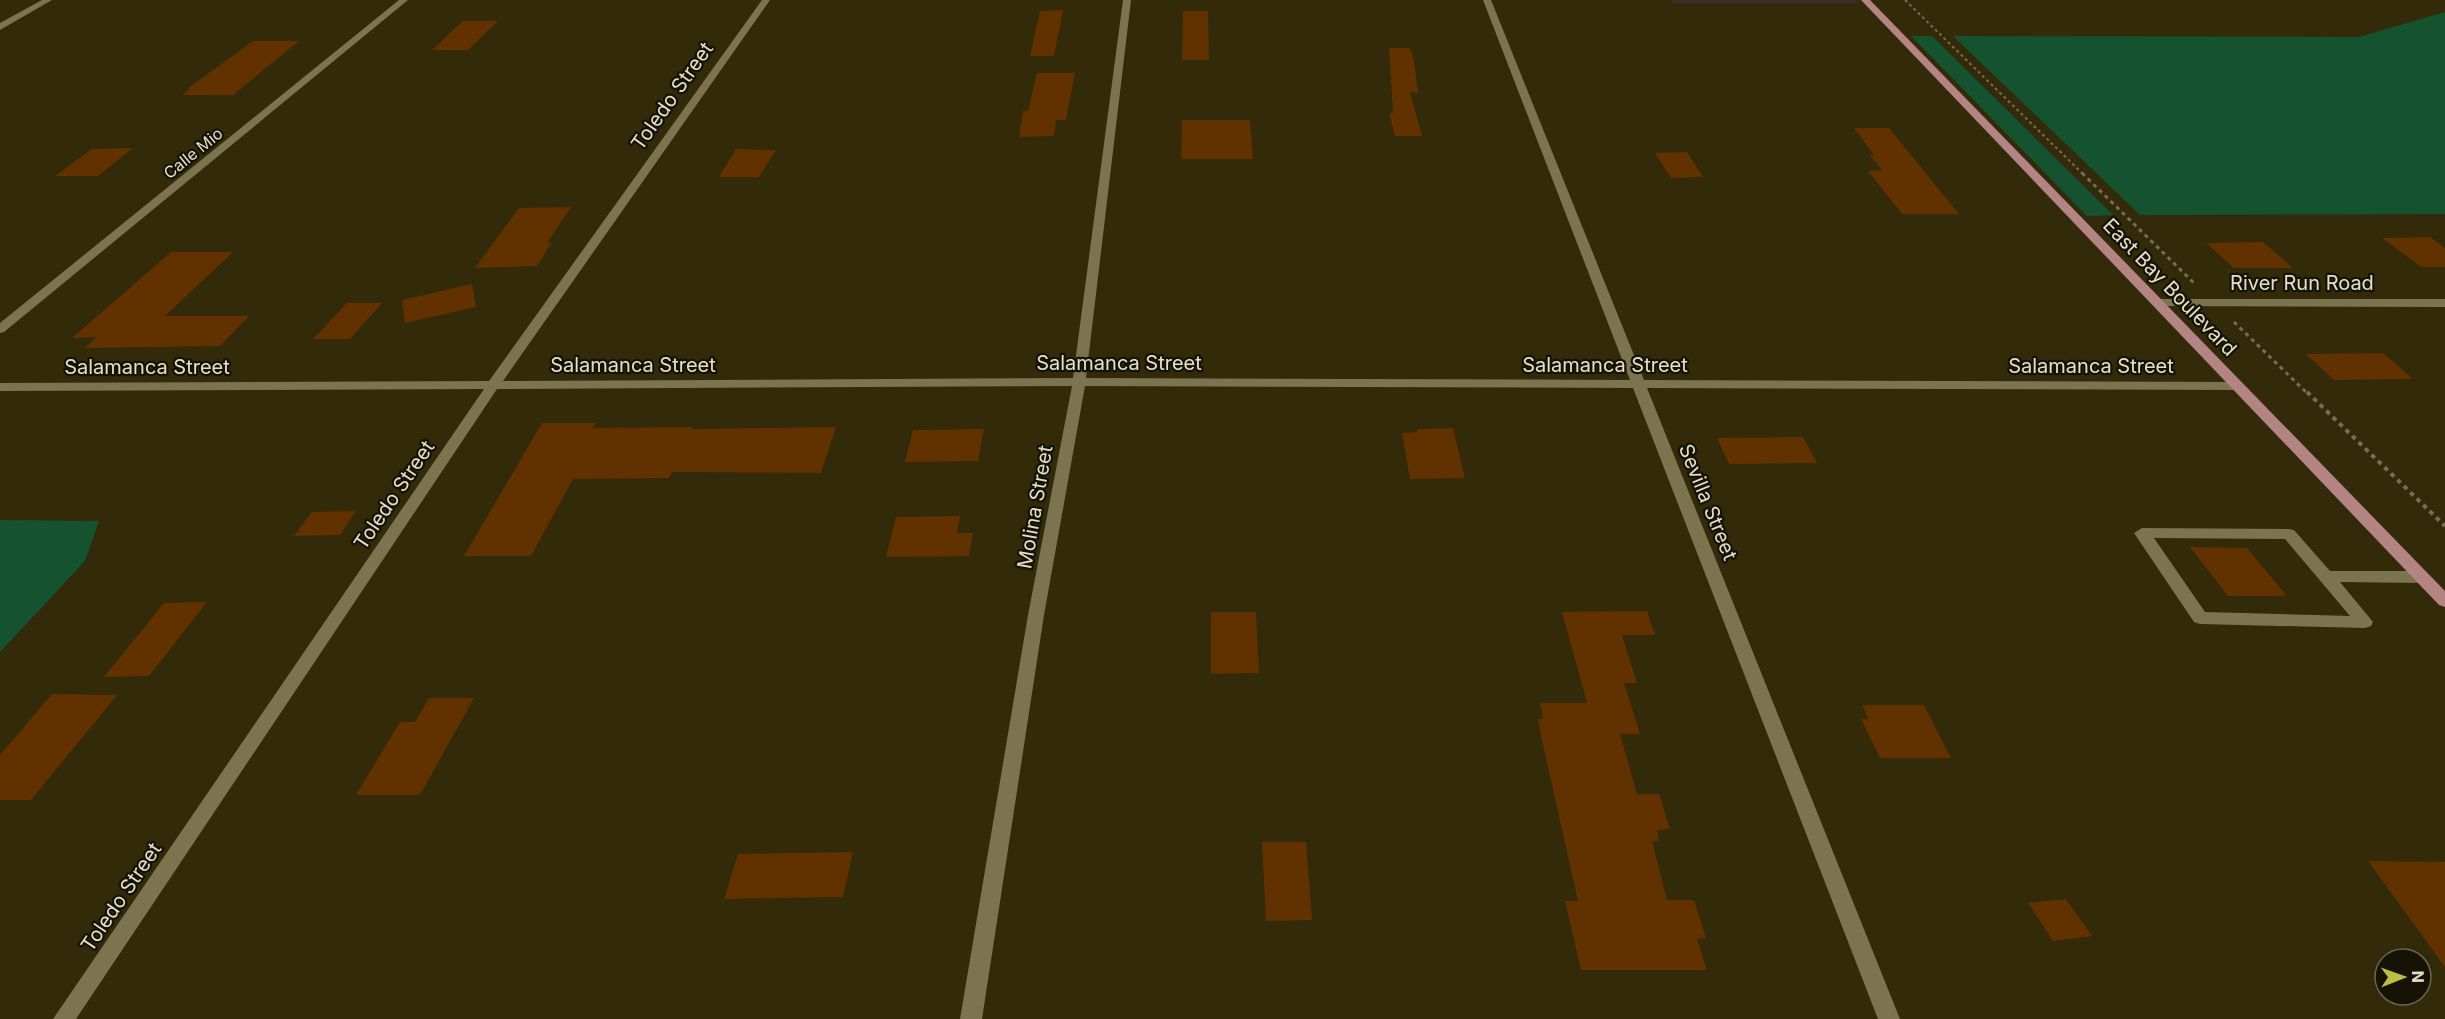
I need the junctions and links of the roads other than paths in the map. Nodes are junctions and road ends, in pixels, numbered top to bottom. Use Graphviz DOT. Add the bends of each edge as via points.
graph roads {
  1 [pos="48,0"];
  2 [pos="404,0"];
  3 [pos="766,0"];
  4 [pos="1127,0"];
  5 [pos="1487,0"];
  6 [pos="1865,0"];
  7 [pos="0,27"];
  8 [pos="2158,303"];
  9 [pos="2445,303"];
  10 [pos="0,329"];
  11 [pos="1079,382"];
  12 [pos="1639,385"];
  13 [pos="493,386"];
  14 [pos="2238,386"];
  15 [pos="0,387"];
  16 [pos="2326,576"];
  17 [pos="2421,577"];
  18 [pos="2445,602"];
  19 [pos="64,1019"];
  20 [pos="971,1019"];
  21 [pos="1889,1019"];
  1 -- 7 [label="street"];
  2 -- 10 [label="street, Calle Mio"];
  3 -- 13 [label="street, Toledo Street"];
  4 -- 11 [label="street, Molina Street"];
  5 -- 12 [label="street, Sevilla Street"];
  6 -- 8 [label="main road, East Bay Boulevard"];
  8 -- 9 [label="street, River Run Road"];
  8 -- 14 [label="main road, East Bay Boulevard"];
  11 -- 12 [label="street, Salamanca Street"];
  11 -- 13 [label="street, Salamanca Street"];
  11 -- 20 [label="street, Molina Street" via="1036,615"];
  12 -- 14 [label="street, Salamanca Street"];
  12 -- 21 [label="street, Sevilla Street"];
  13 -- 15 [label="street, Salamanca Street"];
  13 -- 19 [label="street, Toledo Street"];
  14 -- 17 [label="main road, East Bay Boulevard"];
  16 -- 16 [label="street" via="2289,534 2142,533 2200,618 2365,622"];
  16 -- 17 [label="street"];
  17 -- 18 [label="main road, East Bay Boulevard"];
}
